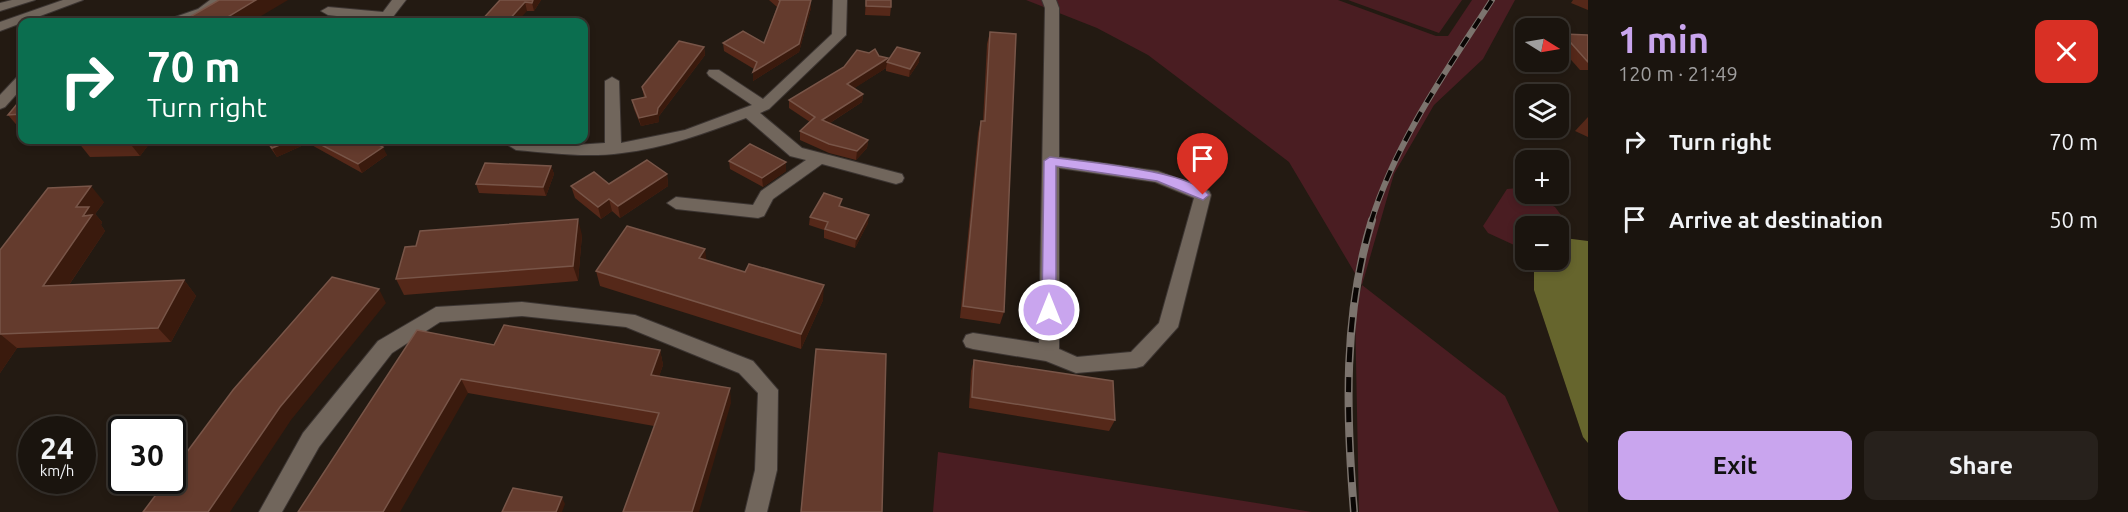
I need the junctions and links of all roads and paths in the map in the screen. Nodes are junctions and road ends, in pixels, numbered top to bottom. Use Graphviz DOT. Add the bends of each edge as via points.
graph roads {
  1 [pos="28,0"];
  2 [pos="76,0"];
  3 [pos="218,0"];
  4 [pos="399,0"];
  5 [pos="840,0"];
  6 [pos="1049,0"];
  7 [pos="0,8"];
  8 [pos="53,8"];
  9 [pos="328,10"];
  10 [pos="25,18"];
  11 [pos="61,18"];
  12 [pos="182,18"];
  13 [pos="378,18"];
  14 [pos="385,18"];
  15 [pos="18,21"];
  16 [pos="0,27"];
  17 [pos="714,73"];
  18 [pos="612,81"];
  19 [pos="18,84"];
  20 [pos="0,104"];
  21 [pos="764,106"];
  22 [pos="748,112"];
  23 [pos="516,145"];
  24 [pos="617,148"];
  25 [pos="820,159"];
  26 [pos="1050,161"];
  27 [pos="896,178"];
  28 [pos="676,203"];
  29 [pos="973,341"];
  30 [pos="1049,353"];
  31 [pos="270,512"];
  32 [pos="756,512"];
  1 -- 7 [label="street"];
  2 -- 8 [label="street"];
  3 -- 12 [label="street" via="203,12"];
  4 -- 14 [label="street"];
  5 -- 21 [label="street" via="839,35"];
  6 -- 26 [label="street"];
  8 -- 10 [label="street"];
  8 -- 11 [label="street"];
  9 -- 13 [label="street"];
  15 -- 16 [label="street"];
  17 -- 21 [label="street"];
  18 -- 24 [label="street"];
  19 -- 20 [label="street"];
  21 -- 22 [label="street"];
  22 -- 24 [label="street" via="688,134"];
  22 -- 25 [label="street" via="796,152"];
  23 -- 24 [label="street" via="575,150"];
  25 -- 27 [label="street"];
  25 -- 28 [label="street" via="767,195 758,212"];
  26 -- 30 [label="street"];
  26 -- 30 [label="street" via="1158,177 1203,195 1168,327 1144,352 1136,360 1076,366"];
  29 -- 30 [label="street"];
  31 -- 32 [label="street" via="311,440 385,347 436,315 522,309 627,320 746,366 768,390 766,470"];
}
